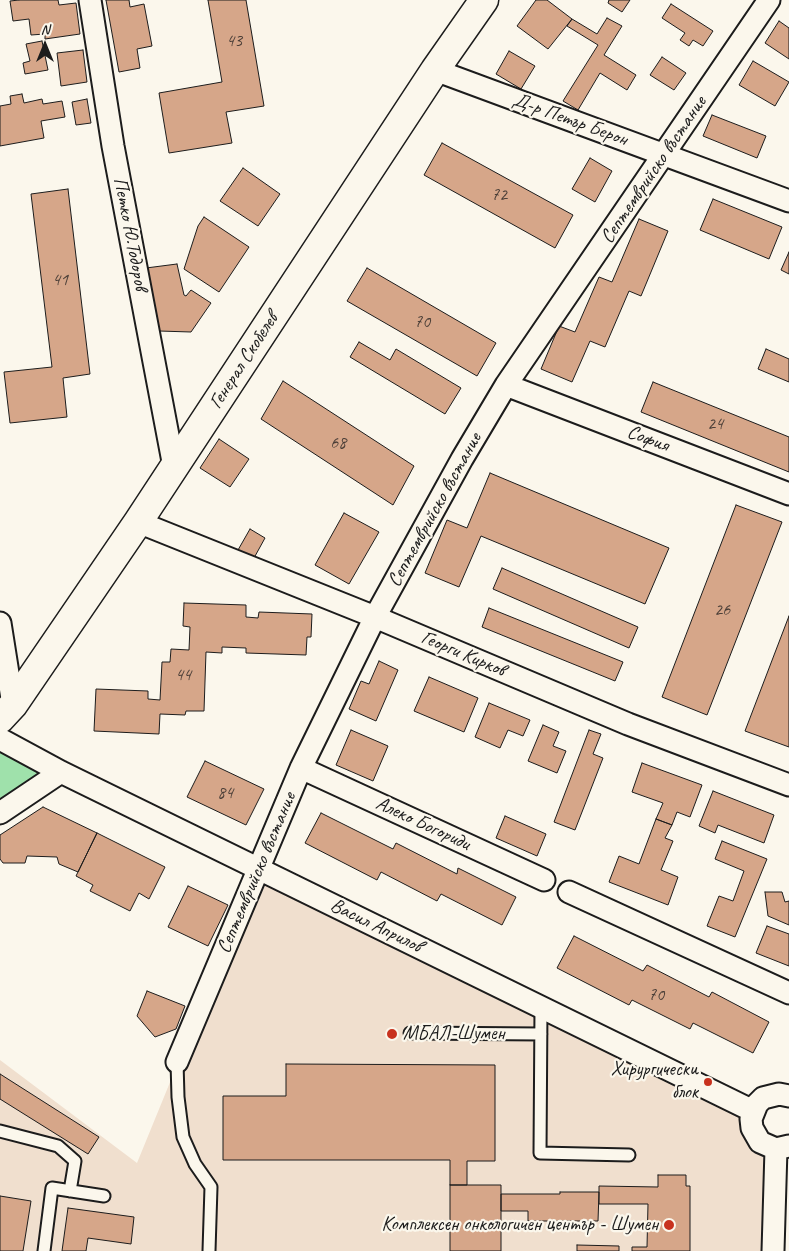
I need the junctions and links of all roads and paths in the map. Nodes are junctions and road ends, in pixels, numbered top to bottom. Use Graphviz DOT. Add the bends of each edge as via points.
graph roads {
  1 [pos="90,0"];
  2 [pos="484,0"];
  3 [pos="769,0"];
  4 [pos="435,70"];
  5 [pos="665,155"];
  6 [pos="789,201"];
  7 [pos="506,384"];
  8 [pos="174,467"];
  9 [pos="789,494"];
  10 [pos="138,522"];
  11 [pos="375,617"];
  12 [pos="0,623"];
  13 [pos="6,712"];
  14 [pos="0,739"];
  15 [pos="301,768"];
  16 [pos="61,772"];
  17 [pos="789,785"];
  18 [pos="0,813"];
  19 [pos="258,867"];
  20 [pos="544,880"];
  21 [pos="569,892"];
  22 [pos="789,993"];
  23 [pos="541,1008"];
  24 [pos="410,1033"];
  25 [pos="541,1034"];
  26 [pos="177,1062"];
  27 [pos="788,1093"];
  28 [pos="753,1111"];
  29 [pos="0,1131"];
  30 [pos="783,1147"];
  31 [pos="629,1155"];
  32 [pos="70,1191"];
  33 [pos="104,1196"];
  34 [pos="44,1251"];
  35 [pos="208,1251"];
  36 [pos="773,1251"];
  1 -- 8 [label="street, Петко Ю.Тодоров" via="113,146"];
  2 -- 4 [label="street, Генерал Скобелев"];
  3 -- 5 [label="street, Септемврийско въстание"];
  4 -- 5 [label="street, Д-р Петър Берон"];
  4 -- 8 [label="street, Генерал Скобелев"];
  5 -- 6 [label="street, Д-р Петър Берон"];
  5 -- 7 [label="street, Септемврийско въстание"];
  7 -- 9 [label="street, София"];
  7 -- 11 [label="street, Септемврийско въстание"];
  8 -- 10 [label="street, Генерал Скобелев"];
  10 -- 11 [label="street, Георги Кирков"];
  10 -- 13 [label="street, Генерал Скобелев"];
  11 -- 15 [label="street, Септемврийско въстание"];
  11 -- 17 [label="street, Георги Кирков" via="628,724"];
  12 -- 13 [label="street"];
  14 -- 16 [label="street, Васил Априлов"];
  15 -- 19 [label="street, Септемврийско въстание"];
  15 -- 20 [label="street, Алеко Богориди"];
  16 -- 18 [label="street"];
  16 -- 19 [label="street, Васил Априлов"];
  19 -- 23 [label="street, Васил Априлов"];
  19 -- 26 [label="street, Септемврийско въстание"];
  21 -- 22 [label="street"];
  23 -- 25 [label="lane"];
  23 -- 28 [label="street, Васил Априлов"];
  24 -- 25 [label="lane"];
  25 -- 31 [label="lane" via="540,1153"];
  26 -- 35 [label="lane" via="183,1137 194,1164 210,1187"];
  27 -- 28 [label="street" via="771,1095 757,1104"];
  28 -- 30 [label="street" via="752,1128 760,1142"];
  29 -- 32 [label="lane" via="58,1146 75,1160"];
  30 -- 36 [label="street"];
  32 -- 33 [label="lane"];
  32 -- 34 [label="lane" via="52,1188"];
}
